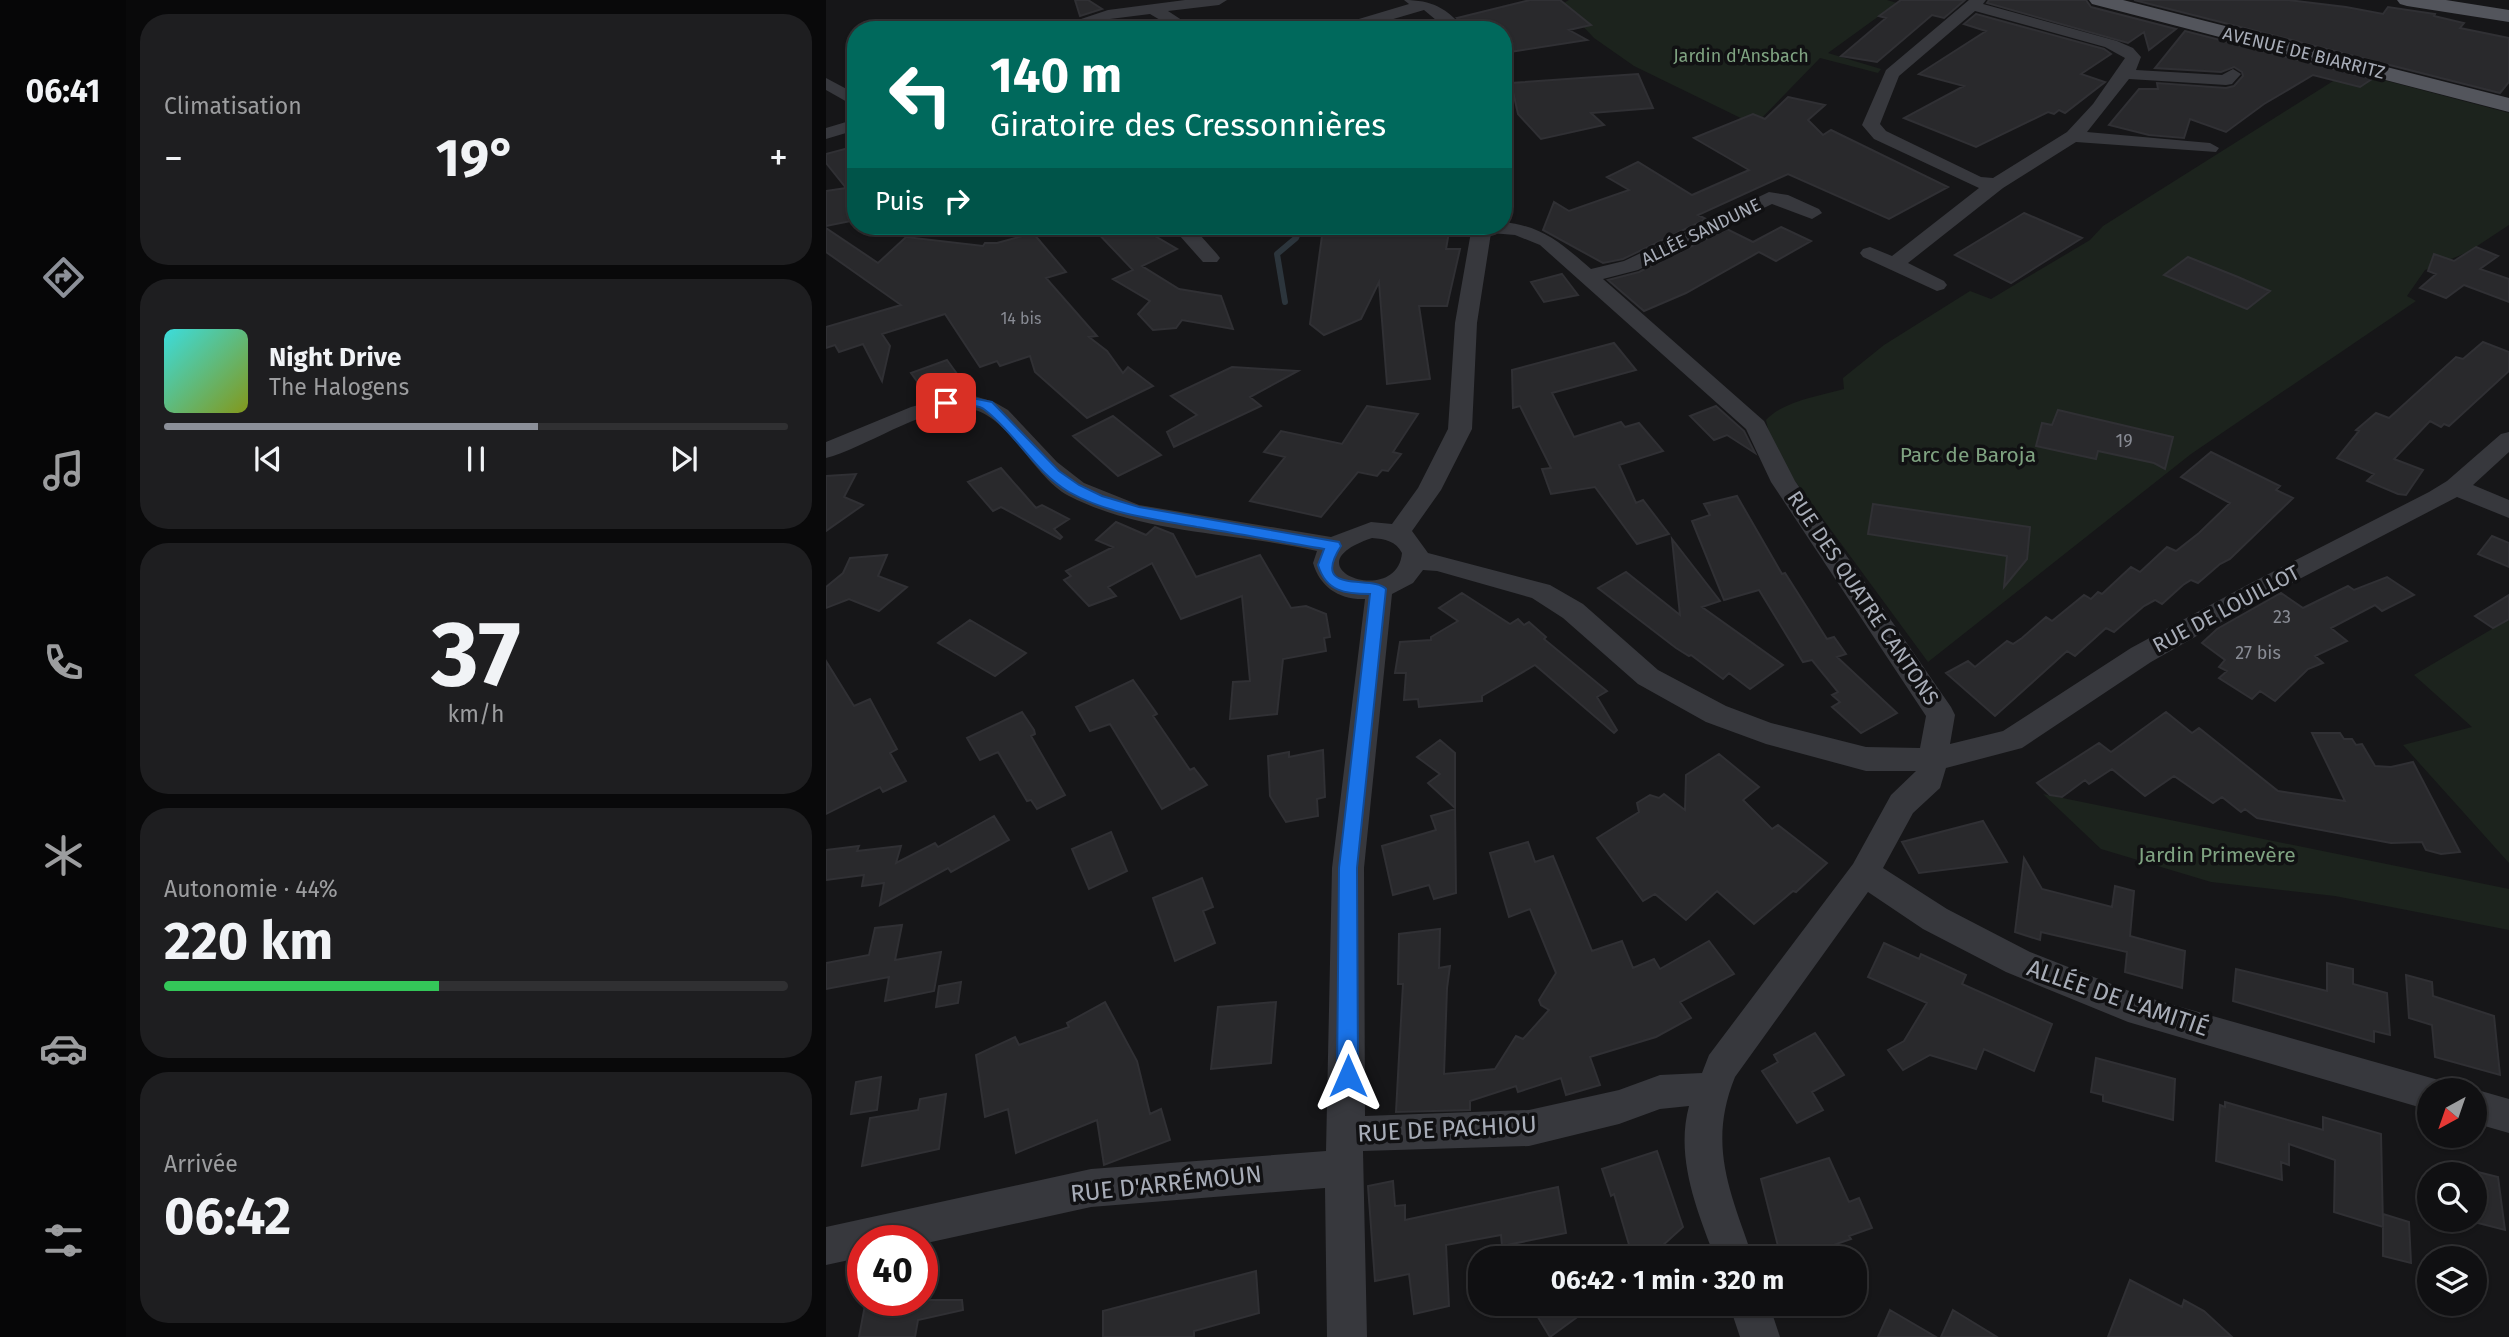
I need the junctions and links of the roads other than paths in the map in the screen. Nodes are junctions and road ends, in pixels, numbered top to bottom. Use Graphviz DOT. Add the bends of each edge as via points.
graph roads {
  1 [pos="1212,0"];
  2 [pos="1219,0"];
  3 [pos="2099,0"];
  4 [pos="2407,0"];
  5 [pos="1419,2"];
  6 [pos="1969,7"];
  7 [pos="1153,9"];
  8 [pos="2509,16"];
  9 [pos="1089,21"];
  10 [pos="1174,21"];
  11 [pos="1364,21"];
  12 [pos="1449,21"];
  13 [pos="2126,74"];
  14 [pos="2233,74"];
  15 [pos="826,83"];
  16 [pos="847,97"];
  17 [pos="2509,105"];
  18 [pos="847,128"];
  19 [pos="826,134"];
  20 [pos="2073,136"];
  21 [pos="2210,148"];
  22 [pos="1996,184"];
  23 [pos="1812,214"];
  24 [pos="1512,228"];
  25 [pos="1189,235"];
  26 [pos="1481,235"];
  27 [pos="1870,253"];
  28 [pos="1210,258"];
  29 [pos="1894,264"];
  30 [pos="1588,276"];
  31 [pos="1937,285"];
  32 [pos="2509,439"];
  33 [pos="826,451"];
  34 [pos="2455,487"];
  35 [pos="2509,510"];
  36 [pos="1398,533"];
  37 [pos="1334,546"];
  38 [pos="1415,561"];
  39 [pos="1378,589"];
  40 [pos="1933,760"];
  41 [pos="1864,873"];
  42 [pos="2417,1090"];
  43 [pos="1712,1091"];
  44 [pos="2487,1109"];
  45 [pos="2509,1115"];
  46 [pos="1344,1151"];
  47 [pos="1730,1246"];
  48 [pos="826,1247"];
  49 [pos="1753,1316"];
  50 [pos="1347,1337"];
  51 [pos="1760,1337"];
  1 -- 2 [label="street"];
  1 -- 7 [label="street"];
  3 -- 17 [label="main road, AVENUE DE BIARRITZ"];
  4 -- 8 [label="main road"];
  5 -- 11 [label="street"];
  5 -- 12 [label="street"];
  6 -- 13 [label="street" via="2127,51 2133,57"];
  6 -- 22 [label="street" via="1892,74 1871,125 1880,135 1977,182"];
  7 -- 9 [label="street"];
  7 -- 10 [label="street"];
  13 -- 14 [label="street" via="2226,80"];
  13 -- 20 [label="street"];
  15 -- 16 [label="street"];
  18 -- 19 [label="street"];
  20 -- 21 [label="street"];
  20 -- 22 [label="street"];
  22 -- 29 [label="street"];
  23 -- 30 [label="street, ALLÉE SANDUNE" via="1769,198 1631,266"];
  24 -- 30 [label="street, RUE DES QUATRE CANTONS" via="1547,241"];
  25 -- 28 [label="street"];
  26 -- 36 [label="street" via="1466,323 1460,429 1429,490"];
  27 -- 29 [label="street"];
  29 -- 31 [label="street"];
  30 -- 40 [label="street, RUE DES QUATRE CANTONS" via="1756,426 1783,482 1937,707 1941,715"];
  32 -- 34 [label="street, RUE DE LOUILLOT"];
  33 -- 37 [label="street" via="946,403 967,401 987,405 1054,474 1097,499 1137,512"];
  34 -- 35 [label="street"];
  34 -- 40 [label="street, RUE DE LOUILLOT" via="2141,655 2012,740"];
  36 -- 37 [label="street" via="1371,530 1350,535"];
  36 -- 38 [label="street" via="1413,545"];
  37 -- 39 [label="street" via="1325,565 1336,583 1348,589"];
  38 -- 39 [label="street" via="1403,578"];
  38 -- 40 [label="street, RUE DE LOUILLOT" via="1437,562 1541,591 1573,611 1648,677 1716,714 1766,733 1866,759"];
  39 -- 46 [label="street" via="1348,868"];
  40 -- 41 [label="street, RUE DES QUATRE CANTONS" via="1928,780 1902,804"];
  41 -- 42 [label="street, ALLÉE DE L'AMITIÉ" via="1935,919 2018,962 2140,1011"];
  41 -- 43 [label="street, RUE DES QUATRE CANTONS" via="1722,1068"];
  43 -- 46 [label="street, RUE DE PACHIOU" via="1660,1092 1619,1107 1529,1128"];
  43 -- 47 [label="street, RUE DES QUATRE CANTONS" via="1703,1145 1710,1189"];
  44 -- 45 [label="street"];
  46 -- 48 [label="street, RUE D'ARRÉMOUN" via="1091,1188"];
  46 -- 50 [label="street"];
  49 -- 51 [label="street"];
}
